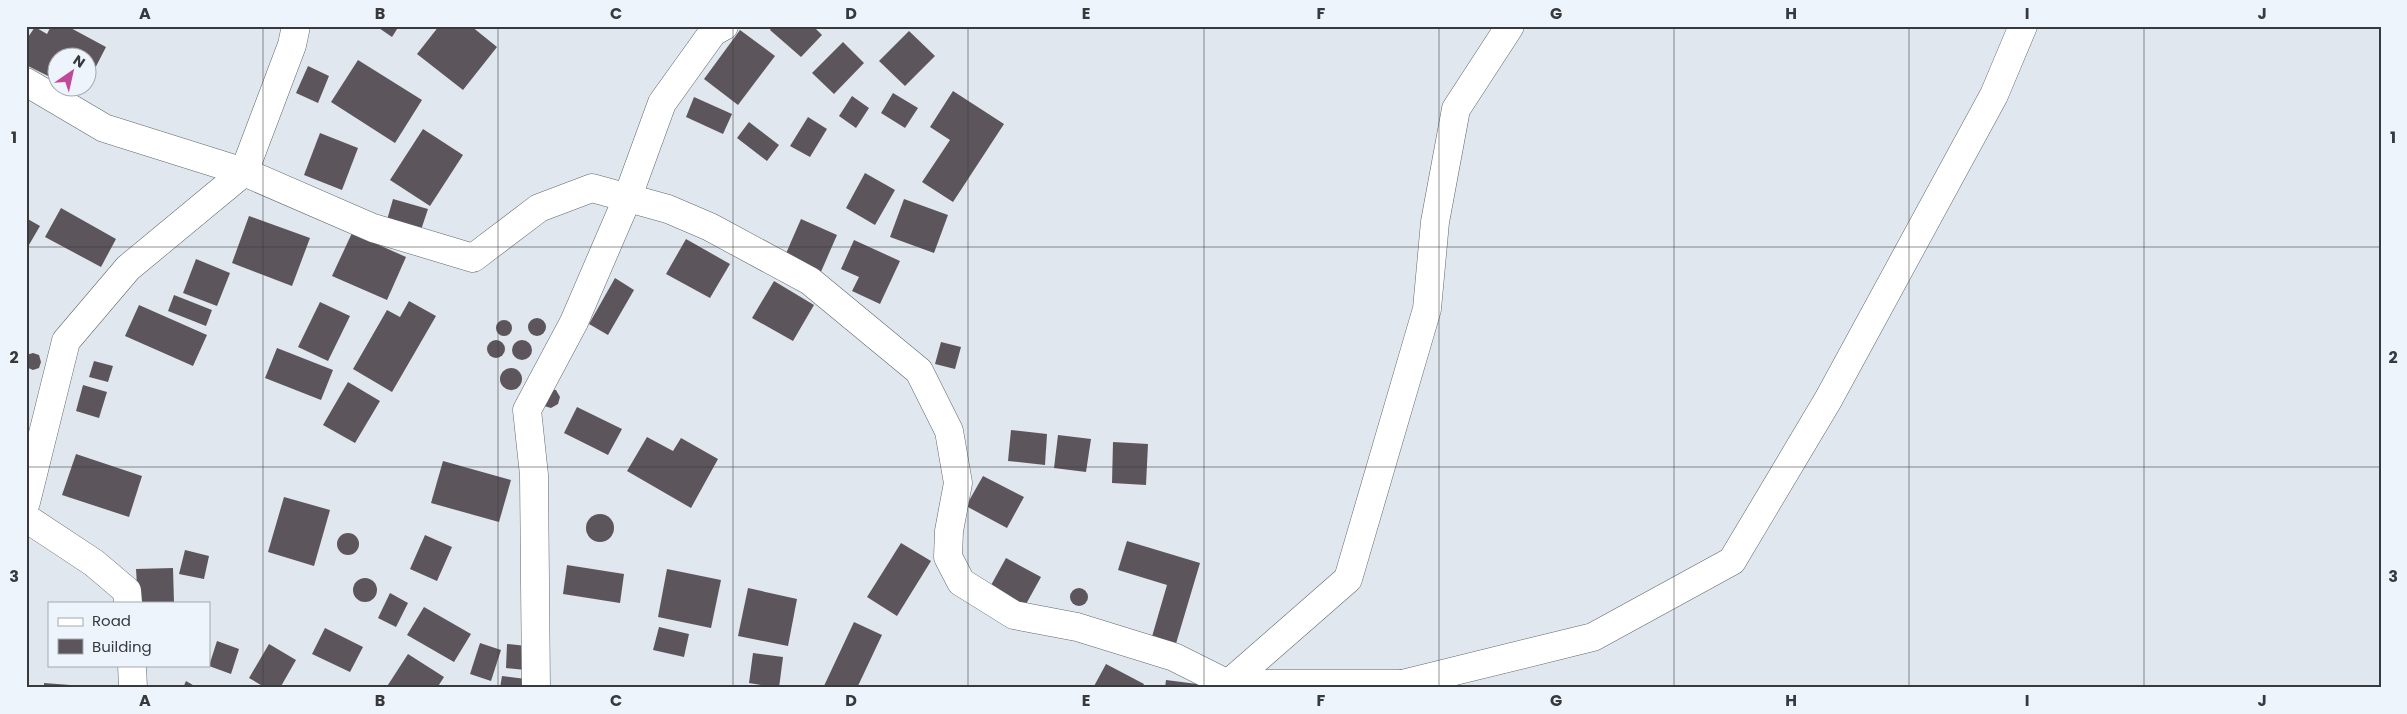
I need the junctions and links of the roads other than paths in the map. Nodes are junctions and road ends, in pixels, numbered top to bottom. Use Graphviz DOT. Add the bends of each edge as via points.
graph roads {
  1 [pos="296,26"];
  2 [pos="724,26"];
  3 [pos="1510,26"];
  4 [pos="2023,26"];
  5 [pos="26,82"];
  6 [pos="244,172"];
  7 [pos="627,199"];
  8 [pos="26,502"];
  9 [pos="26,518"];
  10 [pos="128,602"];
  11 [pos="132,666"];
  12 [pos="1228,686"];
  13 [pos="1404,686"];
  14 [pos="133,688"];
  15 [pos="536,688"];
  1 -- 6 [label="street" via="292,45"];
  2 -- 7 [label="street" via="713,32 662,103"];
  3 -- 12 [label="street" via="1456,109 1435,222 1427,310 1348,579"];
  4 -- 13 [label="street" via="1989,104 1828,400 1732,561 1593,637"];
  5 -- 6 [label="street" via="104,128"];
  6 -- 7 [label="street" via="374,228 473,258 539,208 592,188"];
  6 -- 8 [label="street" via="128,268 66,340"];
  7 -- 12 [label="street" via="668,210 710,227 810,281 919,371 949,431 958,482 948,557 962,582 1014,614 1077,627 1174,657"];
  7 -- 15 [label="street" via="574,322 527,410 534,475"];
  9 -- 10 [label="street" via="94,563 127,592"];
  11 -- 14 [label="street"];
  12 -- 13 [label="street"];
}
